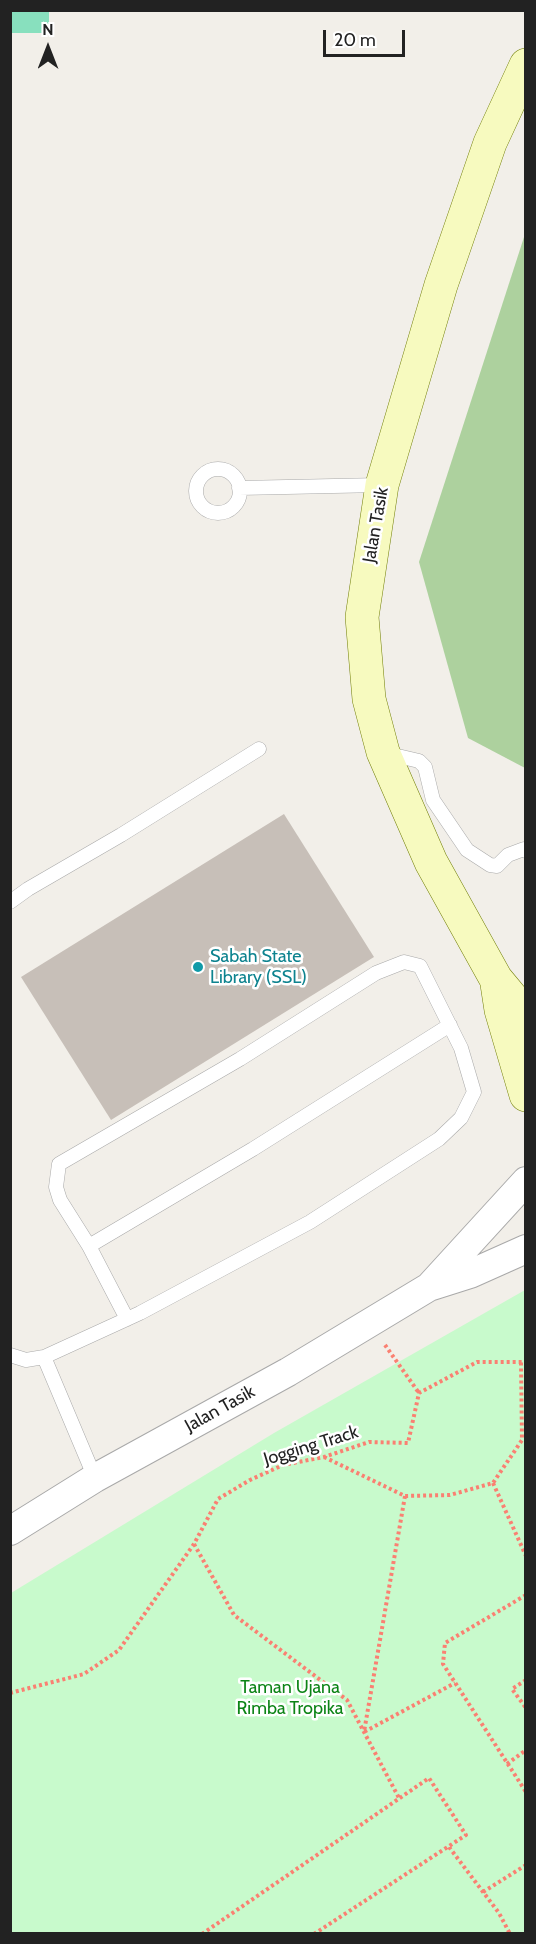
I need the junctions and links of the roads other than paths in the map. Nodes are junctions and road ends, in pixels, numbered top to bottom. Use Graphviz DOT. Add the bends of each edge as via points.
graph roads {
  1 [pos="525,65"];
  2 [pos="382,485"];
  3 [pos="239,488"];
  4 [pos="259,749"];
  5 [pos="383,752"];
  6 [pos="525,851"];
  7 [pos="10,902"];
  8 [pos="496,979"];
  9 [pos="525,1015"];
  10 [pos="450,1025"];
  11 [pos="525,1095"];
  12 [pos="525,1181"];
  13 [pos="89,1246"];
  14 [pos="525,1249"];
  15 [pos="429,1287"];
  16 [pos="127,1319"];
  17 [pos="10,1355"];
  18 [pos="44,1356"];
  19 [pos="95,1478"];
  20 [pos="10,1531"];
  1 -- 2 [label="street, Jalan Tasik" via="490,143 441,285"];
  2 -- 3 [label="lane"];
  2 -- 5 [label="street, Jalan Tasik" via="362,617 369,699"];
  4 -- 7 [label="lane"];
  5 -- 6 [label="lane" via="418,761 425,767 433,800 467,850 497,866 508,855"];
  5 -- 8 [label="street, Jalan Tasik" via="431,862"];
  8 -- 9 [label="street, Jalan Tasik"];
  8 -- 11 [label="street, Jalan Tasik"];
  10 -- 13 [label="lane"];
  10 -- 13 [label="lane" via="420,966 404,962 376,973 240,1059 59,1164 56,1187 60,1200"];
  10 -- 16 [label="lane" via="474,1092 461,1118 440,1139 310,1222"];
  12 -- 15 [label="street, Jalan Tasik"];
  13 -- 16 [label="lane"];
  14 -- 15 [label="street, Jalan Tasik" via="470,1274"];
  15 -- 19 [label="street, Jalan Tasik"];
  16 -- 18 [label="lane"];
  17 -- 18 [label="lane" via="26,1360"];
  18 -- 19 [label="lane"];
  19 -- 20 [label="street, Jalan Tasik"];
}
